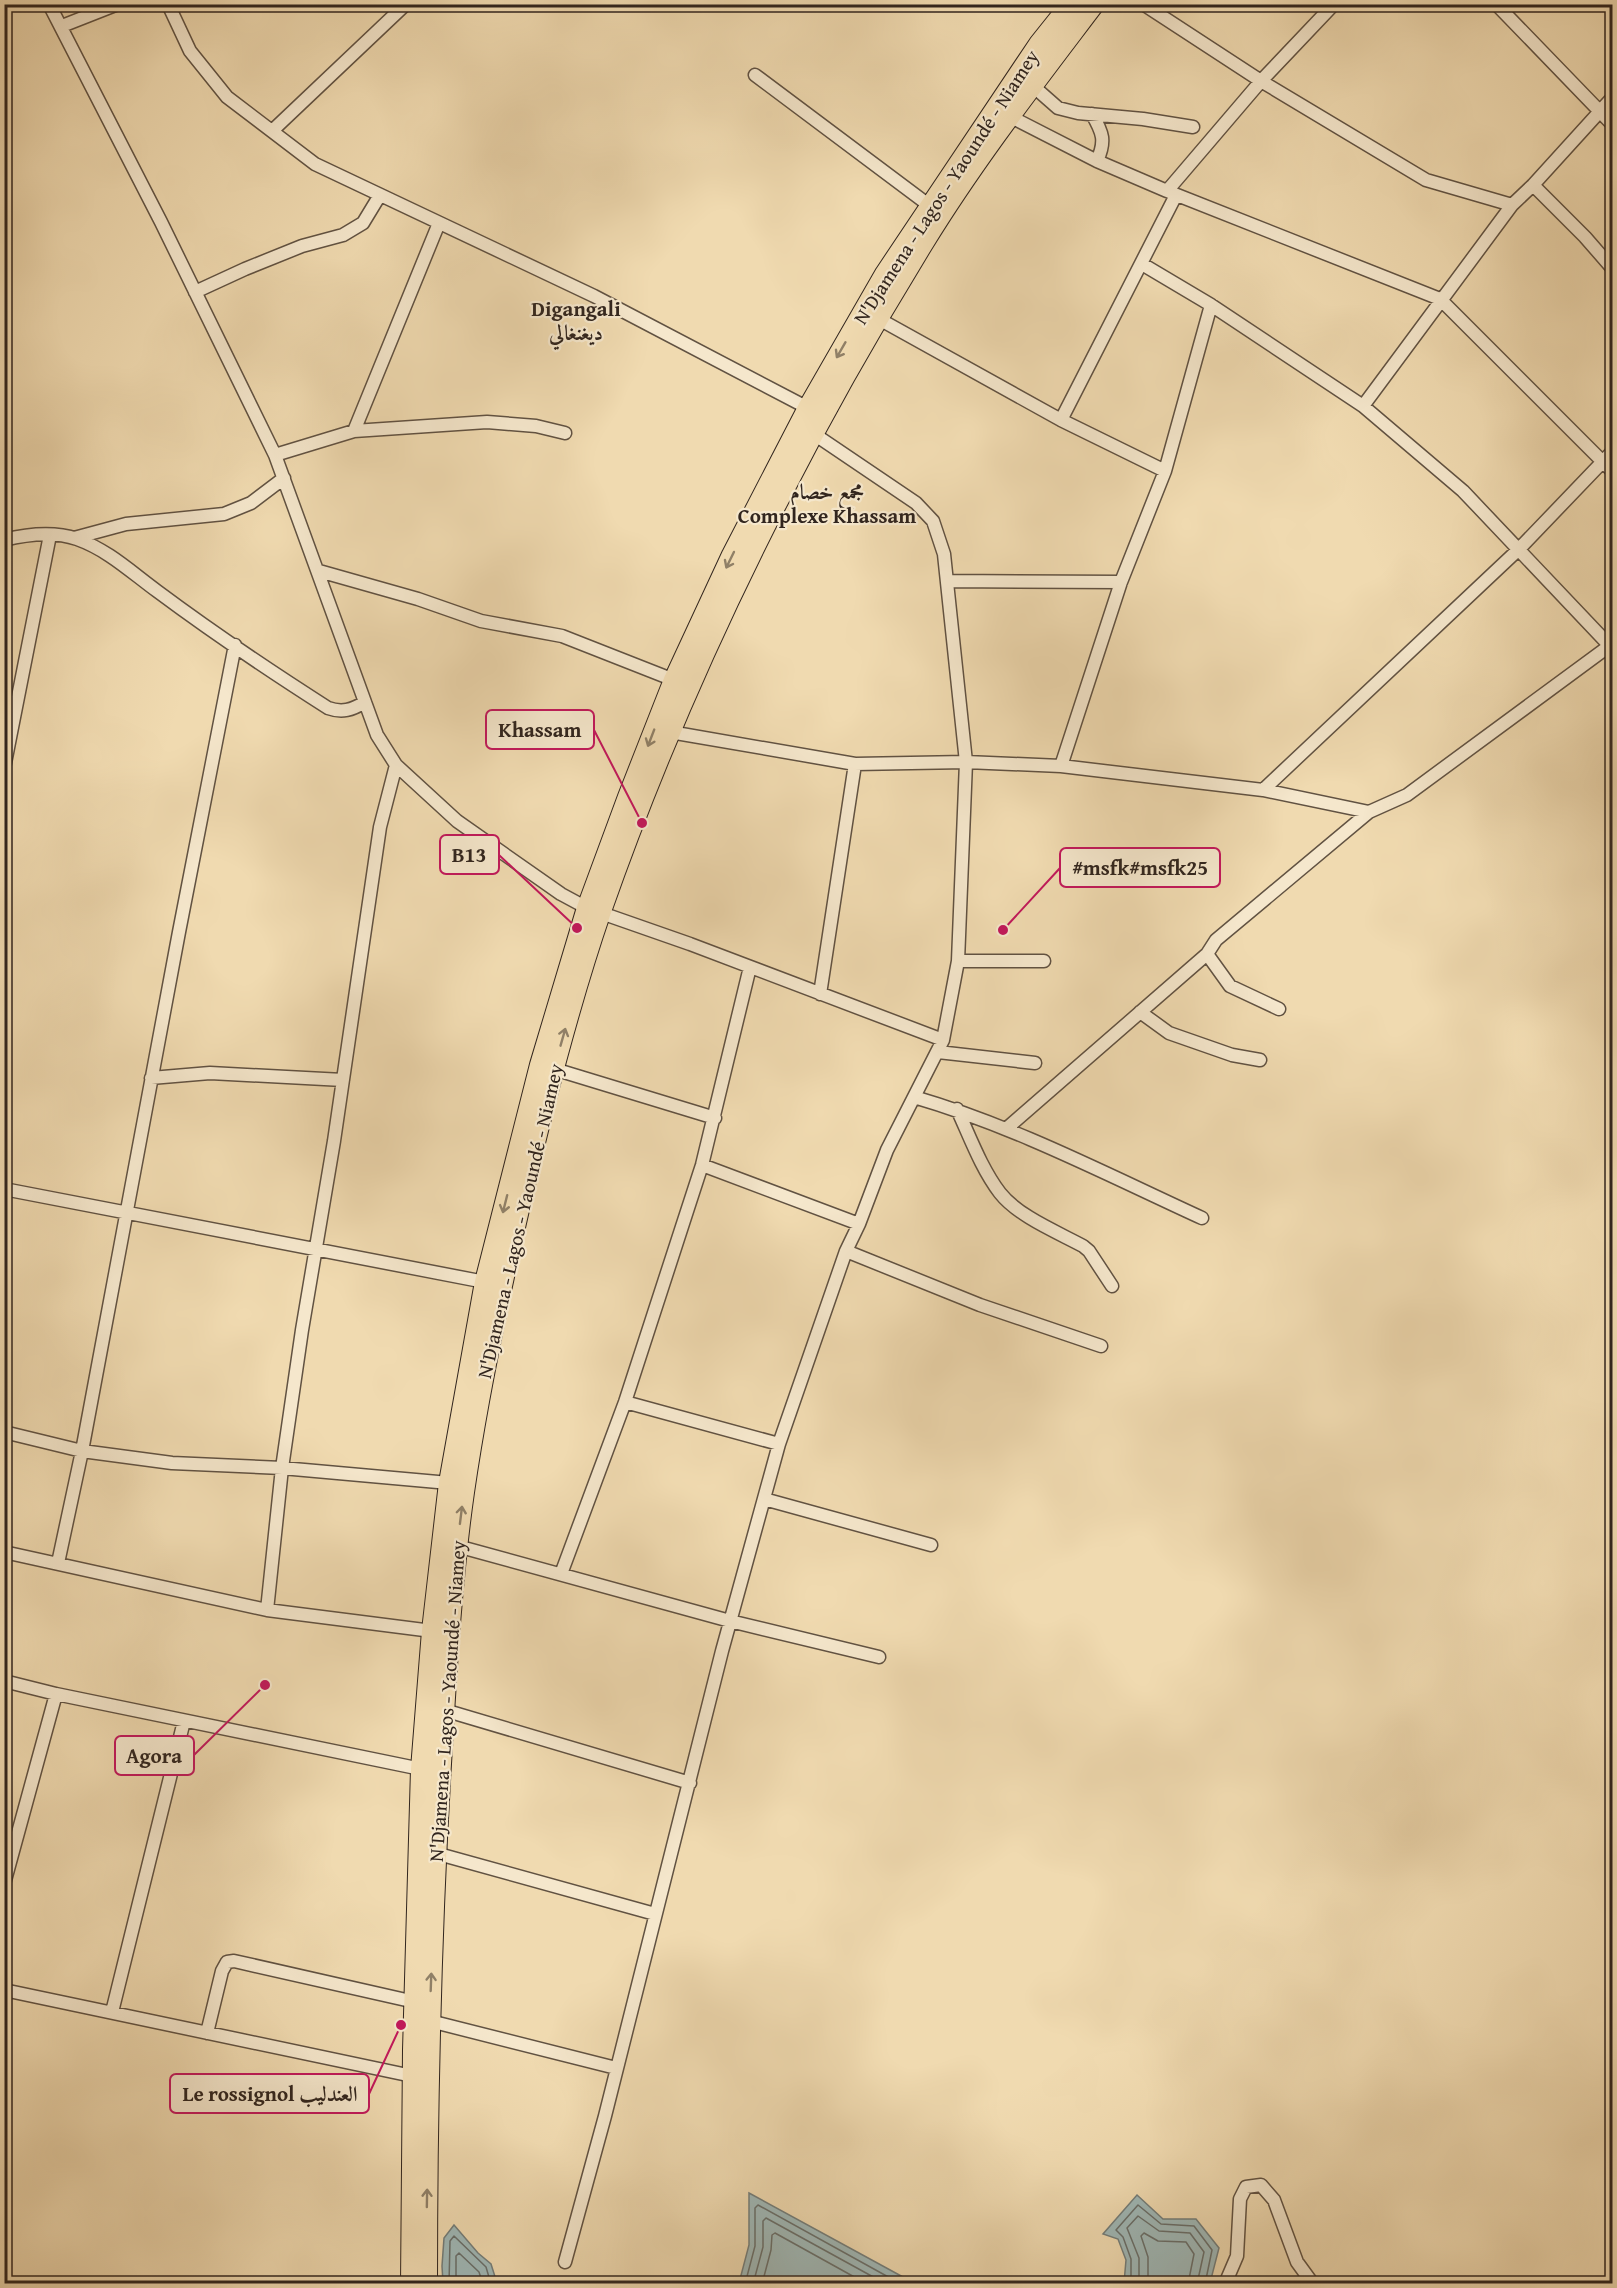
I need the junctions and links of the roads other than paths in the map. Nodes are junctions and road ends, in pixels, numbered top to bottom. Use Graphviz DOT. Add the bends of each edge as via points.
graph roads {
  1 [pos="49,4"];
  2 [pos="118,4"];
  3 [pos="168,4"];
  4 [pos="406,4"];
  5 [pos="1071,4"];
  6 [pos="1094,4"];
  7 [pos="1143,4"];
  8 [pos="1334,4"];
  9 [pos="1496,4"];
  10 [pos="62,27"];
  11 [pos="755,75"];
  12 [pos="1261,81"];
  13 [pos="1033,86"];
  14 [pos="1612,98"];
  15 [pos="1599,111"];
  16 [pos="1092,114"];
  17 [pos="1009,116"];
  18 [pos="1612,124"];
  19 [pos="1193,127"];
  20 [pos="272,131"];
  21 [pos="1097,161"];
  22 [pos="1533,185"];
  23 [pos="1171,193"];
  24 [pos="380,195"];
  25 [pos="1512,205"];
  26 [pos="930,206"];
  27 [pos="439,223"];
  28 [pos="1142,264"];
  29 [pos="1612,268"];
  30 [pos="195,292"];
  31 [pos="1440,299"];
  32 [pos="1211,305"];
  33 [pos="879,319"];
  34 [pos="1363,406"];
  35 [pos="808,408"];
  36 [pos="1061,420"];
  37 [pos="354,431"];
  38 [pos="565,433"];
  39 [pos="814,434"];
  40 [pos="1612,452"];
  41 [pos="275,455"];
  42 [pos="1608,466"];
  43 [pos="1165,471"];
  44 [pos="284,478"];
  45 [pos="50,535"];
  46 [pos="74,538"];
  47 [pos="4,540"];
  48 [pos="1520,549"];
  49 [pos="319,571"];
  50 [pos="947,581"];
  51 [pos="1121,582"];
  52 [pos="235,645"];
  53 [pos="1611,645"];
  54 [pos="674,680"];
  55 [pos="364,702"];
  56 [pos="670,732"];
  57 [pos="966,762"];
  58 [pos="855,764"];
  59 [pos="396,765"];
  60 [pos="1061,766"];
  61 [pos="4,768"];
  62 [pos="1263,790"];
  63 [pos="1369,812"];
  64 [pos="594,910"];
  65 [pos="1207,954"];
  66 [pos="958,961"];
  67 [pos="1044,961"];
  68 [pos="750,967"];
  69 [pos="820,994"];
  70 [pos="1279,1009"];
  71 [pos="1140,1012"];
  72 [pos="940,1046"];
  73 [pos="1260,1060"];
  74 [pos="1035,1063"];
  75 [pos="554,1069"];
  76 [pos="151,1078"];
  77 [pos="343,1080"];
  78 [pos="914,1097"];
  79 [pos="957,1109"];
  80 [pos="715,1118"];
  81 [pos="1006,1129"];
  82 [pos="702,1165"];
  83 [pos="4,1189"];
  84 [pos="126,1211"];
  85 [pos="1202,1218"];
  86 [pos="859,1224"];
  87 [pos="315,1248"];
  88 [pos="846,1251"];
  89 [pos="485,1282"];
  90 [pos="1112,1286"];
  91 [pos="1101,1346"];
  92 [pos="626,1402"];
  93 [pos="4,1432"];
  94 [pos="779,1444"];
  95 [pos="82,1451"];
  96 [pos="282,1468"];
  97 [pos="449,1484"];
  98 [pos="764,1499"];
  99 [pos="931,1545"];
  100 [pos="457,1546"];
  101 [pos="4,1552"];
  102 [pos="58,1563"];
  103 [pos="561,1574"];
  104 [pos="267,1610"];
  105 [pos="730,1621"];
  106 [pos="432,1631"];
  107 [pos="879,1658"];
  108 [pos="4,1681"];
  109 [pos="56,1694"];
  110 [pos="444,1710"];
  111 [pos="184,1720"];
  112 [pos="422,1769"];
  113 [pos="690,1783"];
  114 [pos="435,1853"];
  115 [pos="4,1884"];
  116 [pos="655,1914"];
  117 [pos="4,1990"];
  118 [pos="112,2012"];
  119 [pos="420,2014"];
  120 [pos="207,2033"];
  121 [pos="616,2068"];
  122 [pos="421,2078"];
  123 [pos="419,2256"];
  124 [pos="566,2262"];
  125 [pos="411,2283"];
  126 [pos="427,2283"];
  127 [pos="1226,2283"];
  128 [pos="1313,2283"];
  1 -- 10 [label="street"];
  2 -- 10 [label="street"];
  3 -- 20 [label="street" via="190,51 227,97"];
  4 -- 20 [label="street"];
  5 -- 26 [label="highway, N'Djamena - Lagos - Yaoundé - Niamey" via="1039,44"];
  6 -- 13 [label="highway, N'Djamena - Lagos - Yaoundé - Niamey"];
  7 -- 12 [label="street"];
  8 -- 12 [label="street"];
  9 -- 15 [label="street"];
  10 -- 30 [label="street"];
  11 -- 26 [label="street"];
  12 -- 23 [label="street"];
  12 -- 25 [label="street" via="1426,180"];
  13 -- 16 [label="street" via="1058,108"];
  13 -- 17 [label="highway, N'Djamena - Lagos - Yaoundé - Niamey"];
  14 -- 15 [label="street"];
  15 -- 18 [label="street"];
  15 -- 22 [label="street"];
  16 -- 19 [label="street"];
  16 -- 21 [label="street" via="1101,131 1103,148"];
  17 -- 21 [label="street"];
  17 -- 33 [label="highway, N'Djamena - Lagos - Yaoundé - Niamey" via="926,239"];
  20 -- 24 [label="street" via="315,164"];
  21 -- 23 [label="street"];
  22 -- 25 [label="street"];
  22 -- 29 [label="street"];
  23 -- 28 [label="street"];
  23 -- 31 [label="street"];
  24 -- 27 [label="street"];
  24 -- 30 [label="street" via="363,223 343,235 302,246"];
  25 -- 31 [label="street"];
  26 -- 35 [label="highway, N'Djamena - Lagos - Yaoundé - Niamey, one-way" via="885,274"];
  27 -- 35 [label="street" via="594,296"];
  27 -- 37 [label="street"];
  28 -- 32 [label="street"];
  28 -- 36 [label="street"];
  30 -- 41 [label="street"];
  31 -- 34 [label="street"];
  31 -- 42 [label="street"];
  32 -- 34 [label="street"];
  32 -- 43 [label="street"];
  33 -- 36 [label="street"];
  33 -- 39 [label="highway, N'Djamena - Lagos - Yaoundé - Niamey"];
  34 -- 48 [label="street" via="1463,491"];
  35 -- 54 [label="highway, N'Djamena - Lagos - Yaoundé - Niamey, one-way" via="732,555"];
  36 -- 43 [label="street"];
  37 -- 38 [label="street" via="487,422"];
  37 -- 41 [label="street"];
  39 -- 50 [label="street" via="916,503 933,521 944,554"];
  39 -- 56 [label="highway, N'Djamena - Lagos - Yaoundé - Niamey" via="746,562"];
  40 -- 42 [label="street"];
  41 -- 44 [label="street"];
  42 -- 48 [label="street"];
  43 -- 51 [label="street"];
  44 -- 46 [label="street" via="251,503 224,514 126,524"];
  44 -- 49 [label="street"];
  45 -- 46 [label="street"];
  45 -- 47 [label="street" via="33,533"];
  45 -- 61 [label="street"];
  46 -- 52 [label="street" via="119,561"];
  48 -- 53 [label="street"];
  48 -- 62 [label="street"];
  49 -- 54 [label="street" via="418,598 482,621 561,636"];
  49 -- 55 [label="street"];
  50 -- 51 [label="street"];
  50 -- 57 [label="street"];
  51 -- 60 [label="street"];
  52 -- 55 [label="street" via="328,708 348,711"];
  52 -- 76 [label="street"];
  53 -- 63 [label="street" via="1407,795"];
  54 -- 64 [label="highway, N'Djamena - Lagos - Yaoundé - Niamey, one-way"];
  55 -- 59 [label="street" via="377,735"];
  56 -- 58 [label="street"];
  56 -- 64 [label="highway, N'Djamena - Lagos - Yaoundé - Niamey"];
  57 -- 58 [label="street"];
  57 -- 60 [label="street"];
  57 -- 66 [label="street"];
  58 -- 69 [label="street"];
  59 -- 64 [label="street" via="456,821 538,879"];
  59 -- 77 [label="street" via="380,827"];
  60 -- 62 [label="street"];
  62 -- 63 [label="street"];
  63 -- 65 [label="street" via="1216,940"];
  64 -- 68 [label="street"];
  75 -- 64 [label="highway, N'Djamena - Lagos - Yaoundé - Niamey, one-way"];
  64 -- 89 [label="highway, N'Djamena - Lagos - Yaoundé - Niamey, one-way" via="540,1065"];
  65 -- 70 [label="street" via="1230,986"];
  65 -- 71 [label="street"];
  66 -- 67 [label="street"];
  66 -- 72 [label="street"];
  68 -- 69 [label="street"];
  68 -- 80 [label="street"];
  69 -- 72 [label="street"];
  71 -- 73 [label="street" via="1178,1036 1232,1055"];
  71 -- 81 [label="street"];
  72 -- 74 [label="street"];
  72 -- 78 [label="street"];
  75 -- 80 [label="street"];
  100 -- 75 [label="highway, N'Djamena - Lagos - Yaoundé - Niamey, one-way" via="505,1266"];
  76 -- 77 [label="street" via="210,1073"];
  76 -- 84 [label="street"];
  77 -- 87 [label="street"];
  78 -- 79 [label="street"];
  78 -- 86 [label="street" via="887,1150"];
  79 -- 81 [label="street"];
  79 -- 90 [label="street" via="984,1168 1001,1194 1016,1208 1083,1246"];
  80 -- 82 [label="street"];
  81 -- 85 [label="street"];
  82 -- 86 [label="street"];
  82 -- 92 [label="street"];
  83 -- 84 [label="street"];
  84 -- 87 [label="street"];
  84 -- 95 [label="street"];
  86 -- 88 [label="street"];
  87 -- 89 [label="street"];
  87 -- 96 [label="street"];
  88 -- 91 [label="street" via="980,1305"];
  88 -- 94 [label="street"];
  89 -- 97 [label="highway, N'Djamena - Lagos - Yaoundé - Niamey"];
  92 -- 94 [label="street"];
  92 -- 103 [label="street"];
  93 -- 95 [label="street"];
  94 -- 98 [label="street"];
  95 -- 96 [label="street" via="172,1463"];
  95 -- 102 [label="street"];
  96 -- 97 [label="street"];
  96 -- 104 [label="street"];
  97 -- 106 [label="highway, N'Djamena - Lagos - Yaoundé - Niamey"];
  98 -- 99 [label="street"];
  98 -- 105 [label="street"];
  100 -- 103 [label="street"];
  100 -- 110 [label="highway, N'Djamena - Lagos - Yaoundé - Niamey"];
  101 -- 102 [label="street"];
  102 -- 104 [label="street"];
  103 -- 105 [label="street"];
  104 -- 106 [label="street"];
  105 -- 107 [label="street"];
  105 -- 113 [label="street"];
  106 -- 112 [label="highway, N'Djamena - Lagos - Yaoundé - Niamey"];
  108 -- 109 [label="street"];
  109 -- 111 [label="street"];
  109 -- 115 [label="street"];
  110 -- 113 [label="street"];
  110 -- 114 [label="highway, N'Djamena - Lagos - Yaoundé - Niamey"];
  111 -- 112 [label="street"];
  111 -- 118 [label="street"];
  112 -- 119 [label="highway, N'Djamena - Lagos - Yaoundé - Niamey"];
  113 -- 116 [label="street"];
  114 -- 116 [label="street"];
  119 -- 114 [label="highway, N'Djamena - Lagos - Yaoundé - Niamey, one-way"];
  116 -- 121 [label="street"];
  117 -- 118 [label="street"];
  118 -- 120 [label="street"];
  119 -- 120 [label="street" via="234,1961 227,1962 222,1971"];
  119 -- 121 [label="street"];
  119 -- 122 [label="highway, N'Djamena - Lagos - Yaoundé - Niamey"];
  120 -- 122 [label="street"];
  121 -- 124 [label="street"];
  122 -- 123 [label="highway, N'Djamena - Lagos - Yaoundé - Niamey"];
  123 -- 125 [label="highway, N'Djamena - Lagos - Yaoundé - Niamey"];
  123 -- 126 [label="highway, N'Djamena - Lagos - Yaoundé - Niamey"];
  127 -- 128 [label="street" via="1237,2256 1240,2199 1246,2187 1261,2185 1274,2200 1297,2262"];
}
